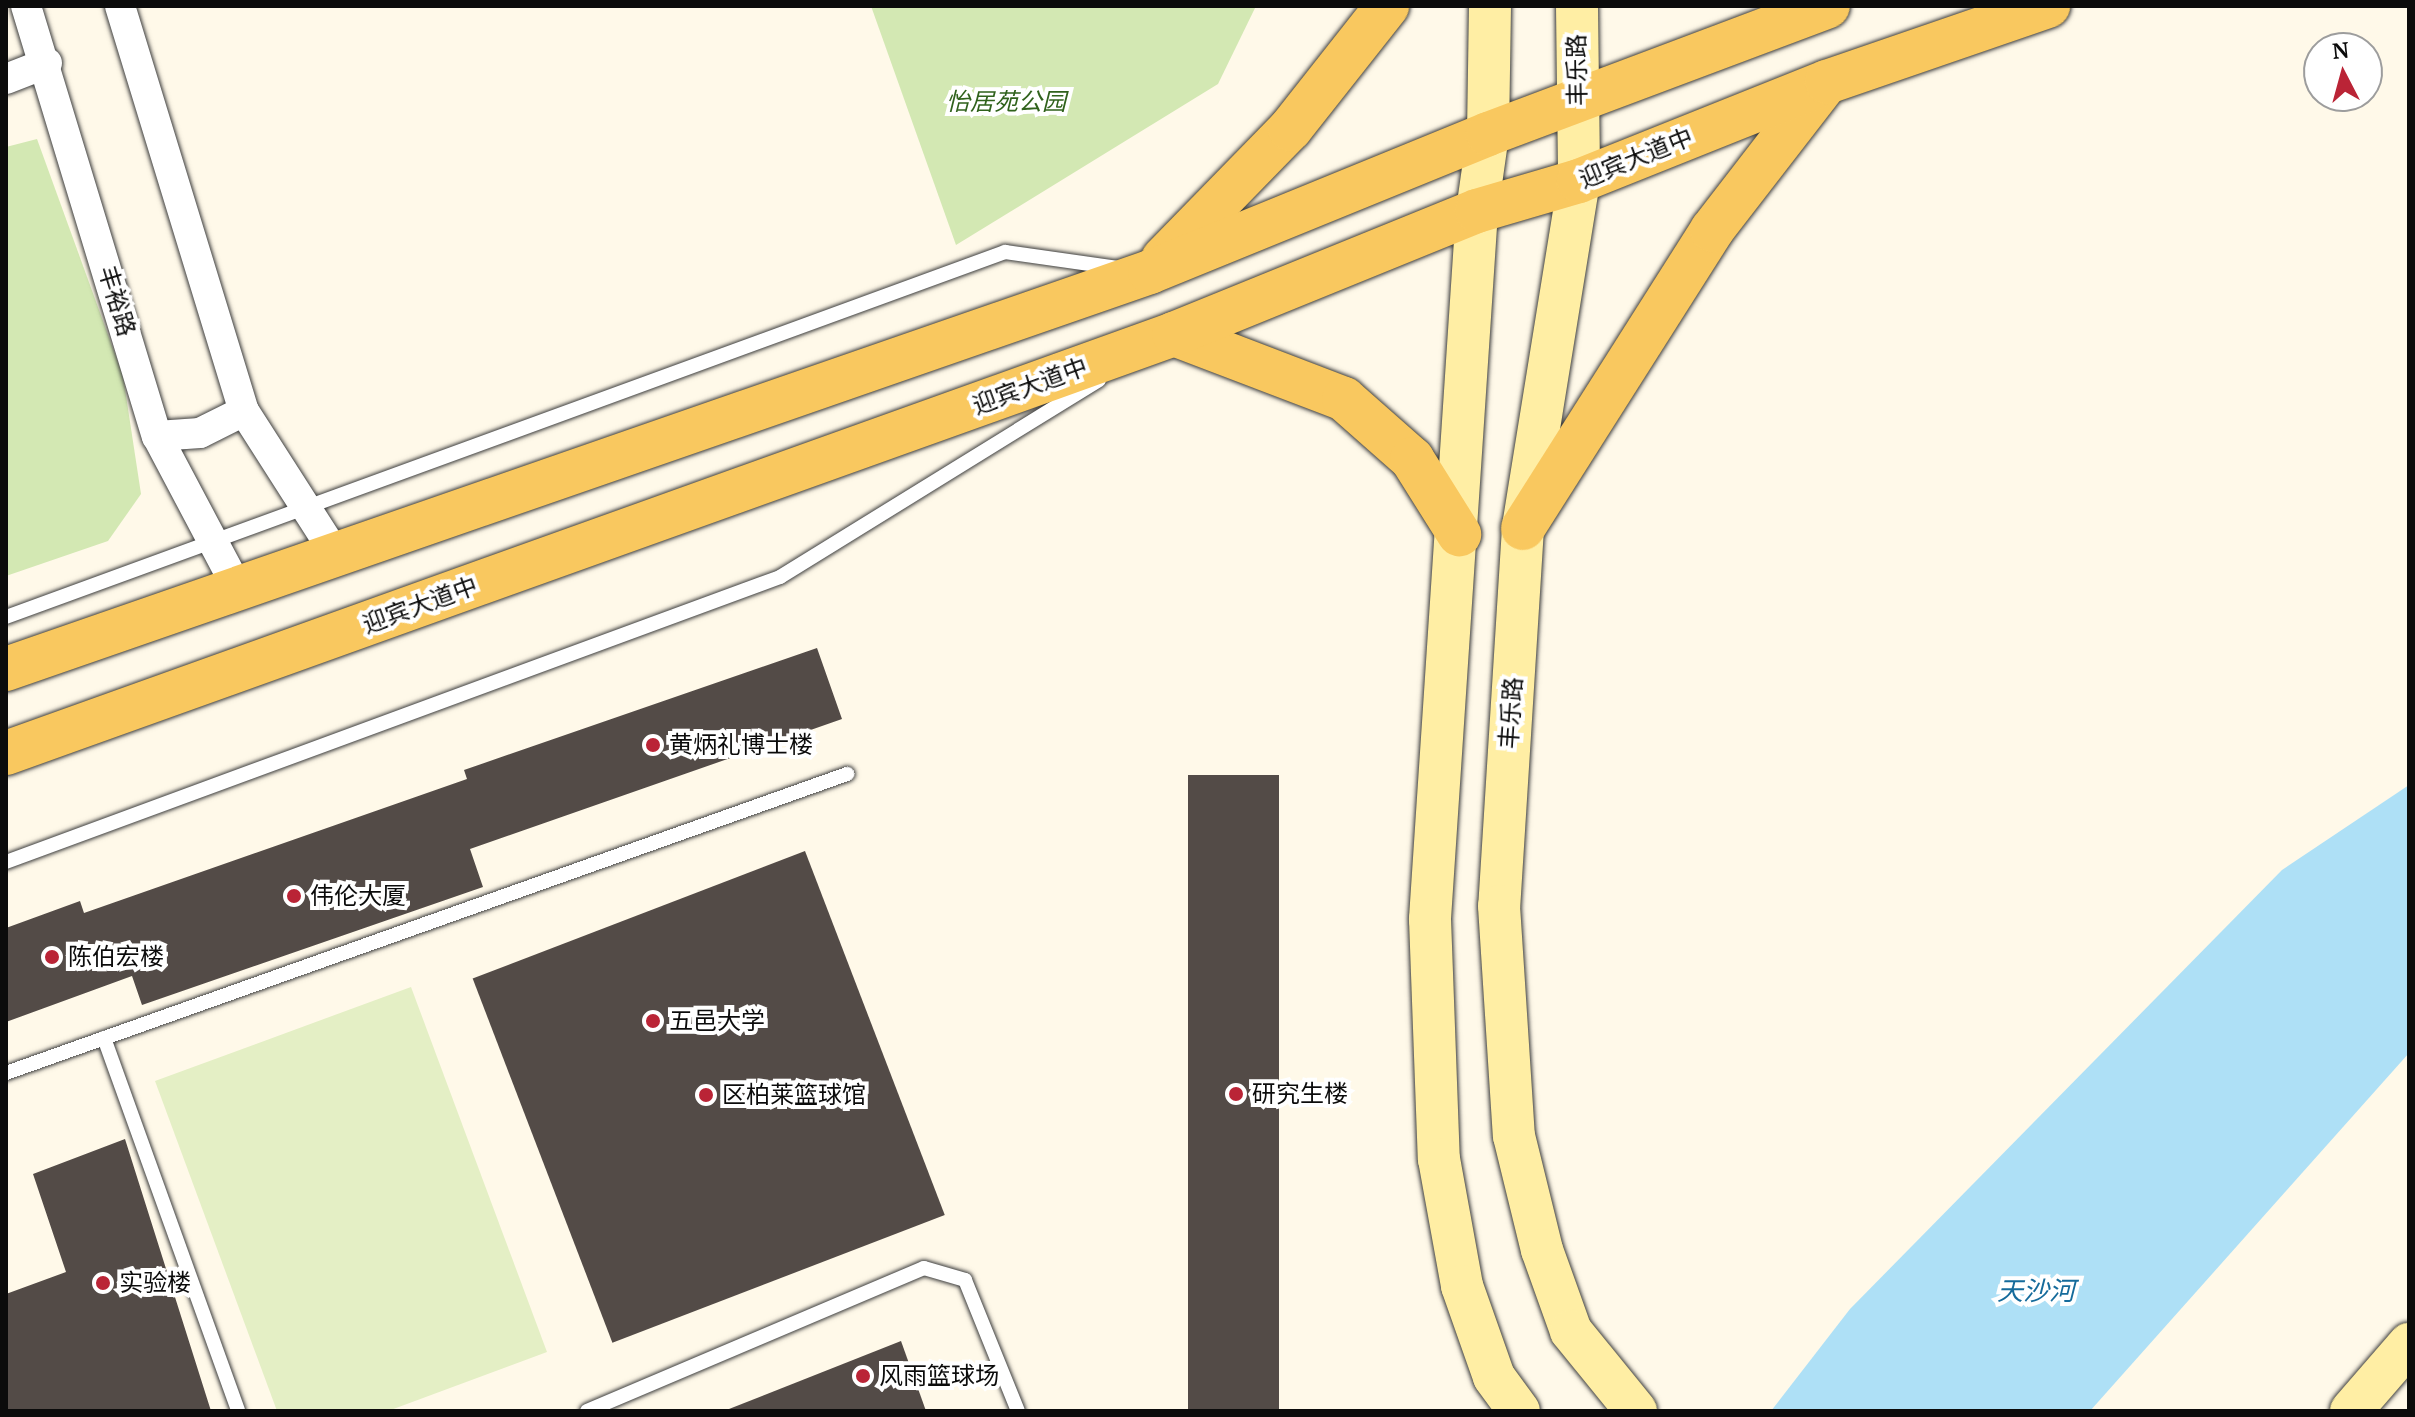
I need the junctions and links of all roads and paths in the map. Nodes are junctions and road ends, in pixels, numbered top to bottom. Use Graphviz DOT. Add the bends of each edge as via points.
graph roads {
  1 [pos="26,6"];
  2 [pos="120,6"];
  3 [pos="1387,6"];
  4 [pos="1490,6"];
  5 [pos="1577,6"];
  6 [pos="1828,6"];
  7 [pos="2041,7"];
  8 [pos="47,63"];
  9 [pos="6,79"];
  10 [pos="1827,82"];
  11 [pos="1577,101"];
  12 [pos="1488,134"];
  13 [pos="1579,181"];
  14 [pos="1477,211"];
  15 [pos="1150,272"];
  16 [pos="1053,305"];
  17 [pos="1174,334"];
  18 [pos="1077,369"];
  19 [pos="244,411"];
  20 [pos="157,436"];
  21 [pos="305,507"];
  22 [pos="1523,528"];
  23 [pos="1459,534"];
  24 [pos="213,541"];
  25 [pos="334,552"];
  26 [pos="236,585"];
  27 [pos="6,617"];
  28 [pos="6,669"];
  29 [pos="6,753"];
  30 [pos="847,774"];
  31 [pos="6,862"];
  32 [pos="104,1038"];
  33 [pos="6,1073"];
  34 [pos="2409,1344"];
  35 [pos="1628,1405"];
  36 [pos="238,1411"];
  37 [pos="587,1411"];
  38 [pos="1018,1411"];
  39 [pos="1519,1411"];
  40 [pos="2351,1411"];
  1 -- 8 [label="street, 丰裕路"];
  2 -- 19 [label="street"];
  3 -- 15 [label="main road" via="1290,129"];
  4 -- 12 [label="main road"];
  5 -- 11 [label="main road, 丰乐路"];
  6 -- 11 [label="main road"];
  7 -- 10 [label="main road, 迎宾大道中"];
  8 -- 9 [label="street"];
  8 -- 20 [label="street, 丰裕路"];
  10 -- 13 [label="main road, 迎宾大道中"];
  10 -- 22 [label="main road" via="1712,230"];
  11 -- 12 [label="main road"];
  11 -- 13 [label="main road, 丰乐路"];
  12 -- 14 [label="main road"];
  12 -- 15 [label="main road"];
  13 -- 14 [label="main road, 迎宾大道中"];
  13 -- 22 [label="main road, 丰乐路"];
  14 -- 17 [label="main road, 迎宾大道中"];
  14 -- 23 [label="main road"];
  15 -- 16 [label="main road"];
  15 -- 21 [label="lane" via="1005,252"];
  16 -- 18 [label="main road"];
  16 -- 25 [label="main road"];
  17 -- 18 [label="main road, 迎宾大道中"];
  17 -- 23 [label="main road" via="1344,399 1412,459"];
  17 -- 31 [label="lane" via="780,577"];
  18 -- 29 [label="main road, 迎宾大道中"];
  19 -- 20 [label="street" via="200,433"];
  19 -- 21 [label="street"];
  20 -- 24 [label="street, 丰裕路"];
  21 -- 24 [label="lane"];
  21 -- 25 [label="street"];
  22 -- 35 [label="main road, 丰乐路" via="1499,906 1514,1136 1542,1250 1571,1331"];
  23 -- 39 [label="main road" via="1430,919 1439,1159 1462,1286 1494,1377"];
  24 -- 26 [label="street, 丰裕路"];
  24 -- 27 [label="lane"];
  25 -- 26 [label="main road"];
  26 -- 28 [label="main road"];
  30 -- 32 [label="lane"];
  32 -- 33 [label="lane"];
  32 -- 36 [label="lane"];
  34 -- 40 [label="main road"];
  37 -- 38 [label="lane" via="924,1268 965,1280"];
}
